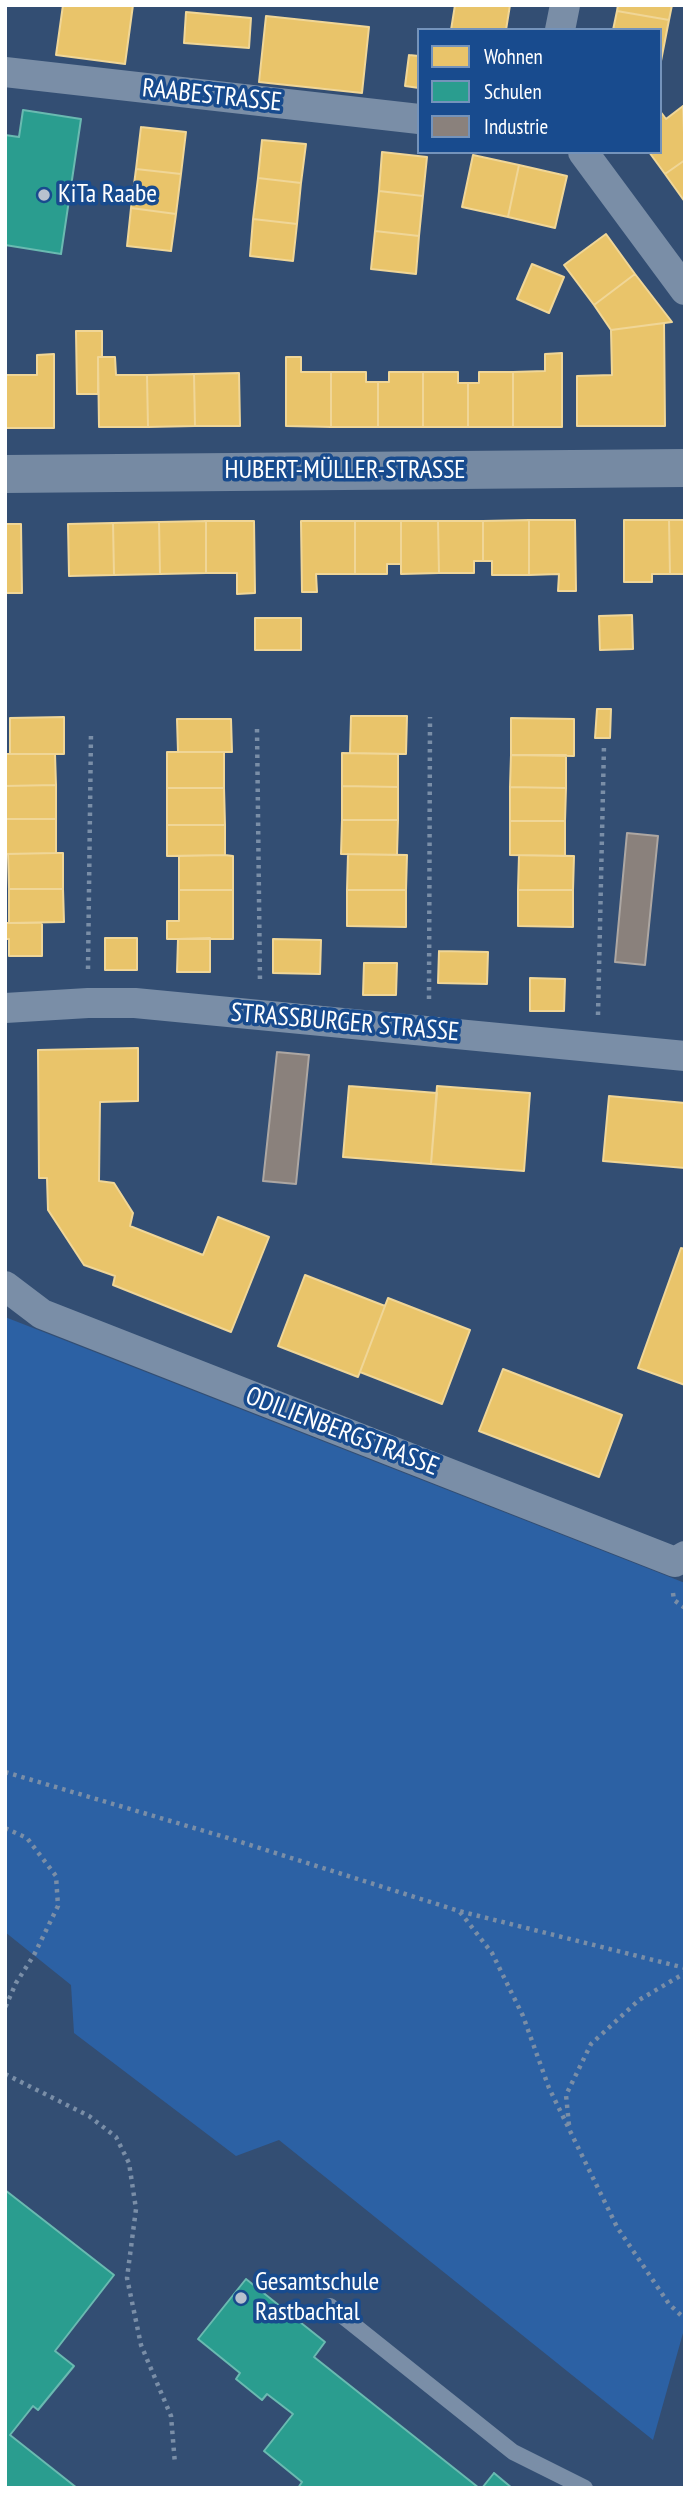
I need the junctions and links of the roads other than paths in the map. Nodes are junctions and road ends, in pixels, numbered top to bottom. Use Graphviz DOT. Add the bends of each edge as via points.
graph roads {
  1 [pos="565,5"];
  2 [pos="560,28"];
  3 [pos="5,72"];
  4 [pos="417,119"];
  5 [pos="584,154"];
  6 [pos="685,290"];
  7 [pos="685,468"];
  8 [pos="5,474"];
  9 [pos="5,1007"];
  10 [pos="685,1056"];
  11 [pos="5,1286"];
  12 [pos="685,1556"];
  13 [pos="330,2306"];
  14 [pos="585,2488"];
  1 -- 2 [label="street"];
  3 -- 4 [label="street, RAABESTRASSE"];
  5 -- 6 [label="street"];
  7 -- 8 [label="main road, HUBERT-MÜLLER-STRASSE"];
  9 -- 10 [label="street, STRASSBURGER STRASSE" via="135,1003"];
  11 -- 12 [label="street, ODILIENBERGSTRASSE" via="42,1314 675,1562"];
  13 -- 14 [label="lane" via="513,2452"];
}
